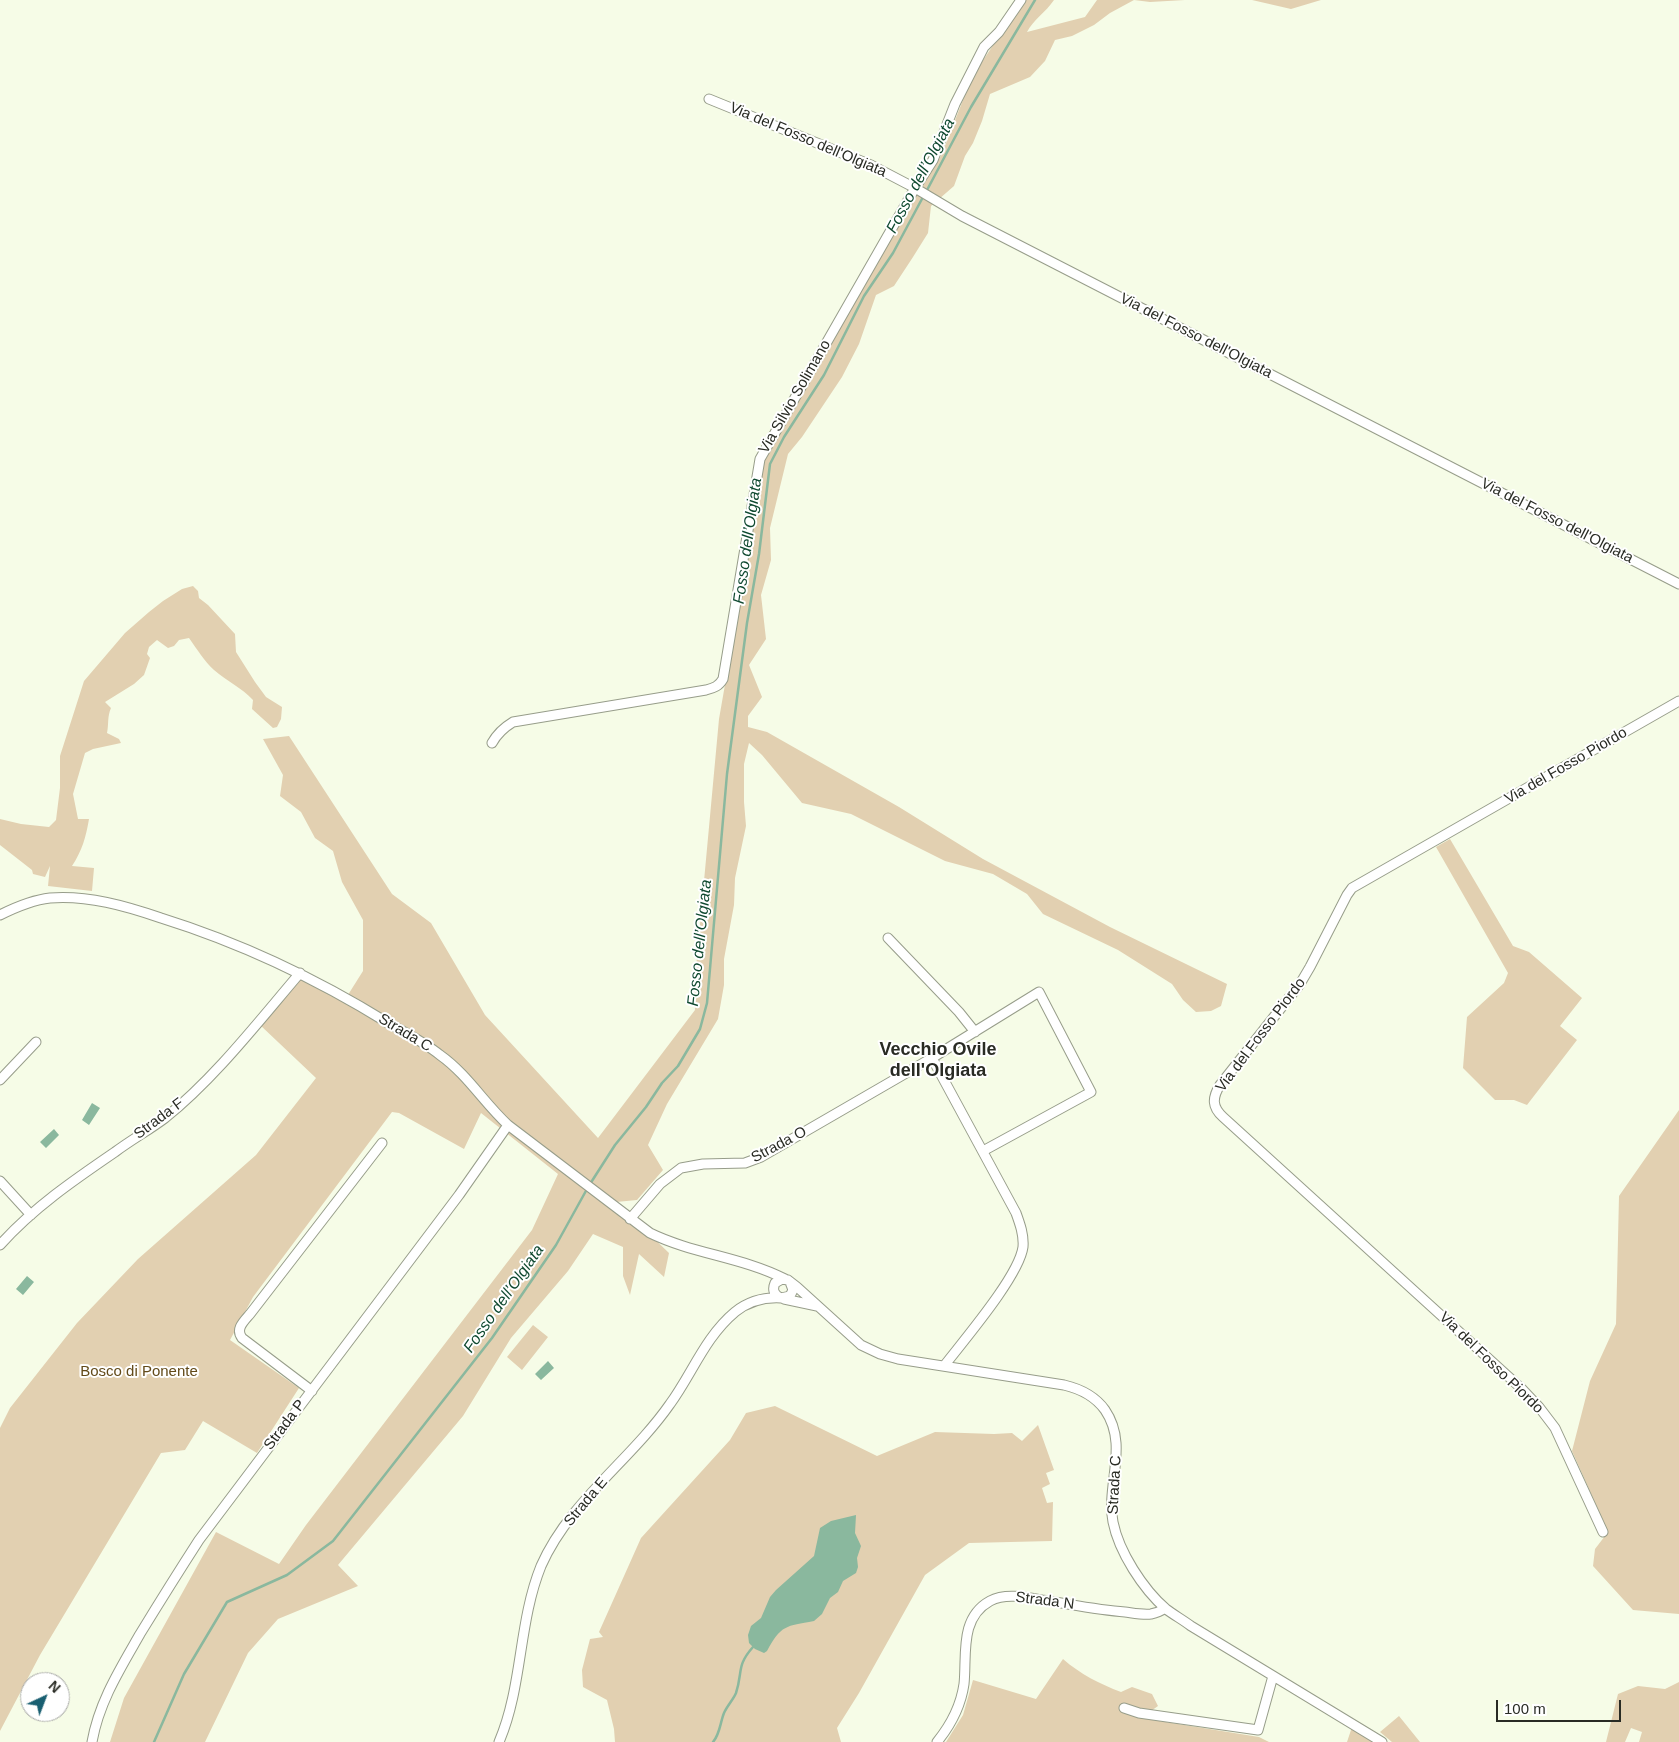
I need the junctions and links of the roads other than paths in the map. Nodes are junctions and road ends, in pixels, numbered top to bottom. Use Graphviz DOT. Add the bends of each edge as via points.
graph roads {
  1 [pos="1021,0"];
  2 [pos="709,99"];
  3 [pos="922,192"];
  4 [pos="1679,584"];
  5 [pos="1679,701"];
  6 [pos="492,743"];
  7 [pos="0,915"];
  8 [pos="888,938"];
  9 [pos="300,973"];
  10 [pos="975,1032"];
  11 [pos="36,1042"];
  12 [pos="932,1058"];
  13 [pos="0,1080"];
  14 [pos="508,1125"];
  15 [pos="382,1143"];
  16 [pos="983,1151"];
  17 [pos="0,1181"];
  18 [pos="31,1214"];
  19 [pos="630,1219"];
  20 [pos="0,1245"];
  21 [pos="764,1270"];
  22 [pos="787,1280"];
  23 [pos="774,1285"];
  24 [pos="782,1298"];
  25 [pos="750,1303"];
  26 [pos="818,1306"];
  27 [pos="944,1366"];
  28 [pos="312,1391"];
  29 [pos="1603,1532"];
  30 [pos="1165,1608"];
  31 [pos="1273,1676"];
  32 [pos="1124,1708"];
  33 [pos="92,1742"];
  34 [pos="498,1742"];
  35 [pos="937,1742"];
  36 [pos="1382,1742"];
  1 -- 3 [label="street" via="999,32 984,47 955,104"];
  2 -- 3 [label="street, Via del Fosso dell'Olgiata" via="871,165"];
  3 -- 4 [label="street, Via del Fosso dell'Olgiata" via="962,216"];
  3 -- 6 [label="street, Via Silvio Solimano" via="760,459 720,684 706,690 514,722 496,735"];
  5 -- 29 [label="street, Via del Fosso Piordo" via="1352,888 1300,984 1220,1086 1214,1099 1214,1106 1223,1118 1539,1406 1555,1428"];
  7 -- 9 [label="street, Strada C" via="25,903 50,898 110,903 204,932"];
  8 -- 10 [label="street"];
  9 -- 14 [label="street, Strada C" via="379,1016 441,1055"];
  9 -- 18 [label="street, Strada F" via="240,1043 177,1107"];
  10 -- 12 [label="street, Strada O"];
  10 -- 16 [label="street, Strada O" via="1039,992 1091,1092"];
  11 -- 13 [label="street"];
  12 -- 16 [label="street"];
  12 -- 19 [label="street, Strada O" via="758,1159 681,1168 660,1184"];
  14 -- 19 [label="street, Strada C"];
  14 -- 28 [label="street, Strada P"];
  15 -- 28 [label="street" via="239,1330 242,1338"];
  16 -- 27 [label="street" via="1019,1221 1022,1248 1017,1265 989,1308"];
  17 -- 18 [label="street"];
  18 -- 20 [label="street, Strada F"];
  19 -- 21 [label="street, Strada C" via="667,1240"];
  21 -- 22 [label="street, Strada C"];
  21 -- 23 [label="street"];
  22 -- 23 [label="street" via="779,1280"];
  22 -- 24 [label="street" via="793,1287 792,1293"];
  22 -- 26 [label="street, Strada C"];
  23 -- 24 [label="street" via="775,1294"];
  23 -- 25 [label="street, Strada E"];
  24 -- 25 [label="street, Strada E" via="762,1298"];
  24 -- 26 [label="street"];
  25 -- 34 [label="street, Strada E" via="734,1313 718,1330 671,1404 579,1508 553,1543 529,1602 510,1712"];
  26 -- 27 [label="street, Strada C" via="854,1340 870,1350 898,1359"];
  27 -- 30 [label="street, Strada C" via="1064,1385 1085,1392 1099,1403 1111,1421 1117,1439 1112,1502 1116,1533 1130,1564"];
  28 -- 33 [label="street, Strada P" via="199,1540 167,1589 112,1682 98,1716"];
  30 -- 31 [label="street, Strada C"];
  30 -- 35 [label="street, Strada N" via="1148,1614 1017,1597 988,1602 968,1631 964,1685 951,1722"];
  31 -- 32 [label="street" via="1258,1730 1139,1713"];
  31 -- 36 [label="street, Strada C"];
}
